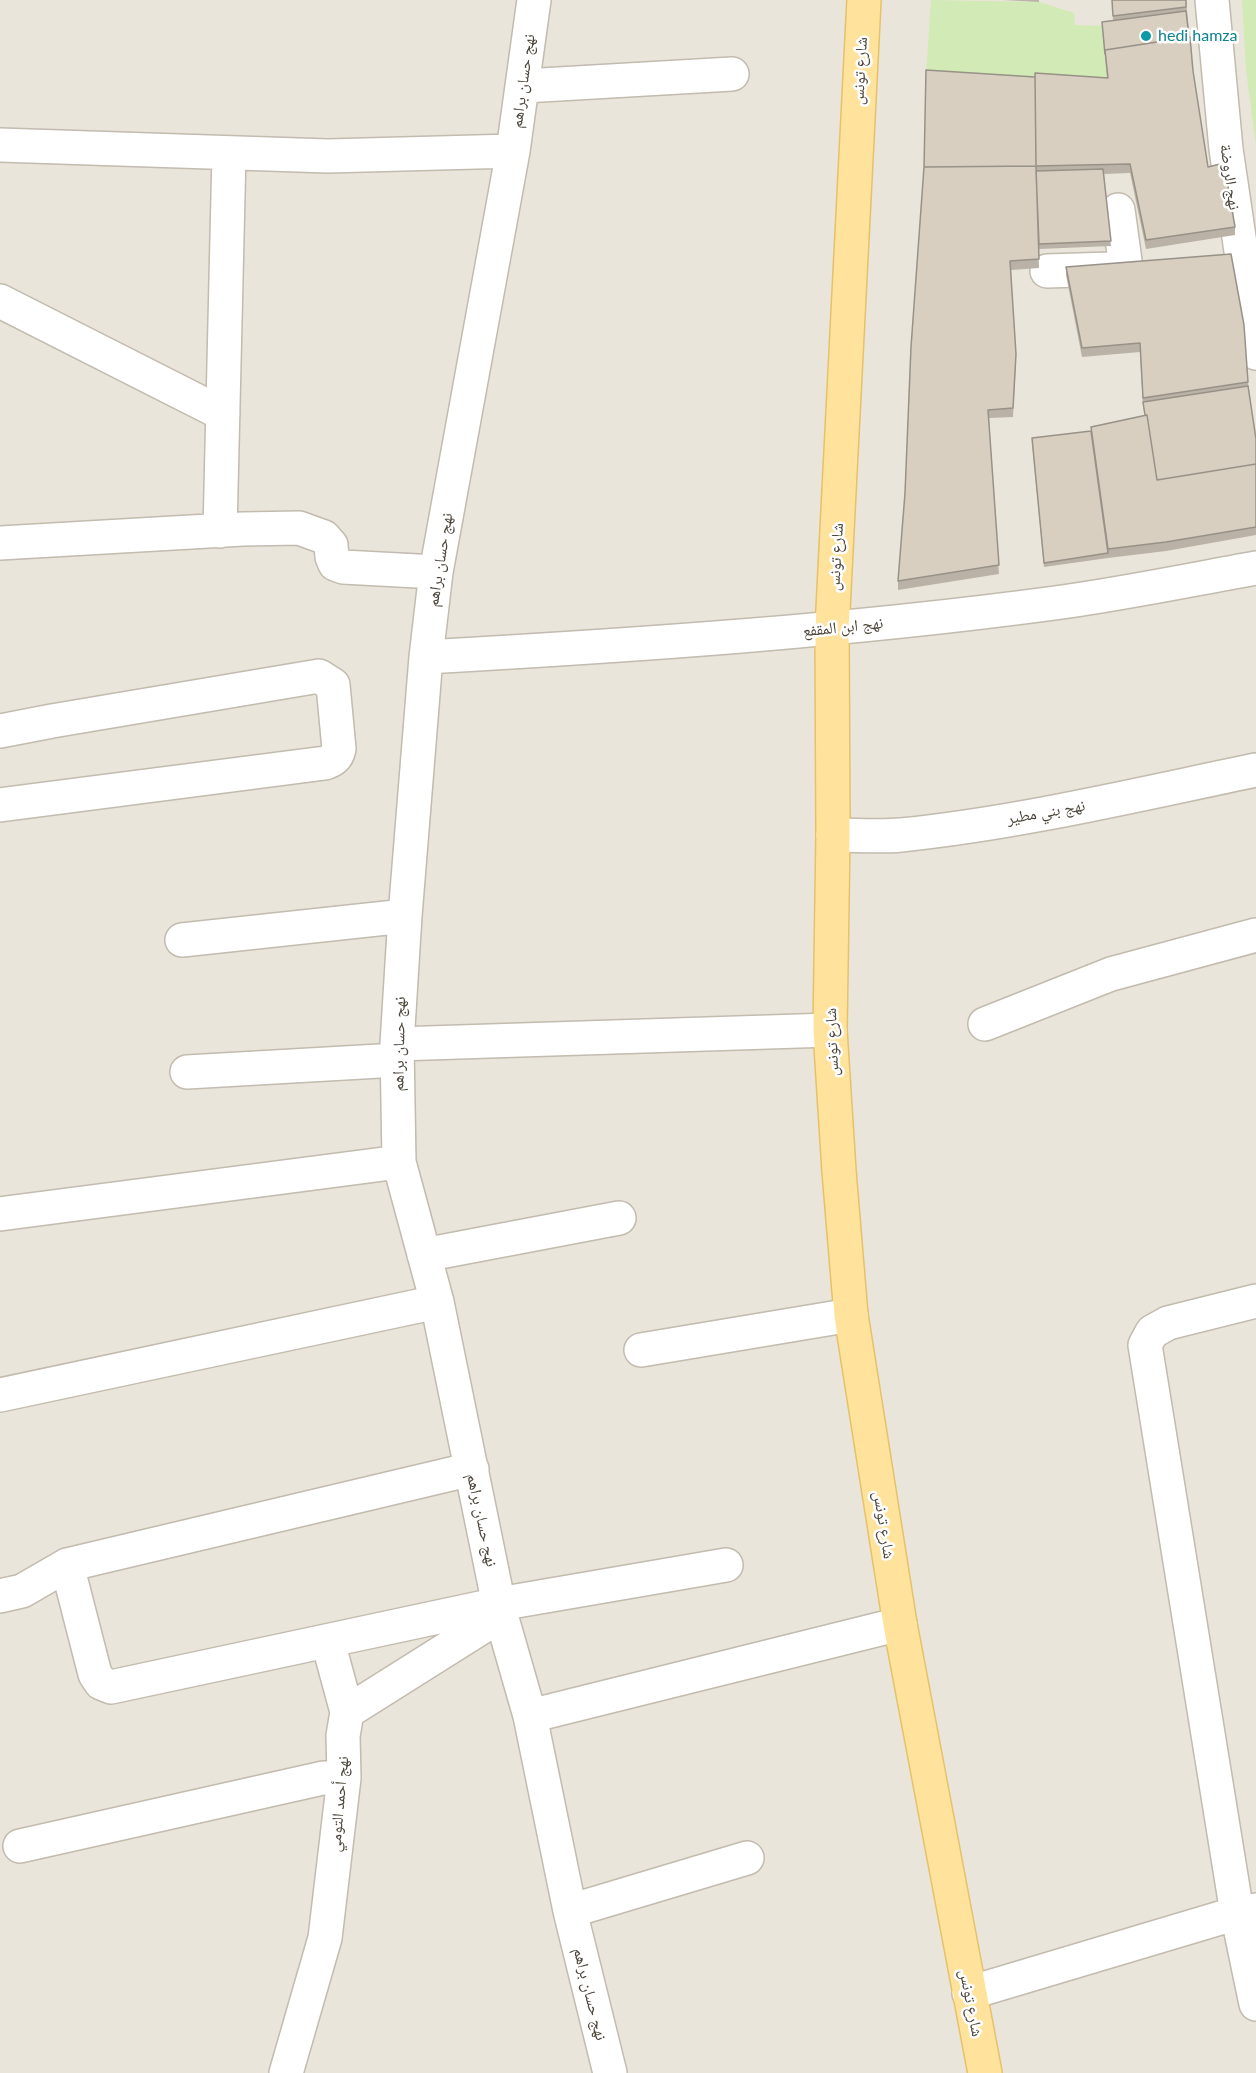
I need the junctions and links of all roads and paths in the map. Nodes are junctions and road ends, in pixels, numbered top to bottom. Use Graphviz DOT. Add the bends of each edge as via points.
graph roads {
  1 [pos="534,0"];
  2 [pos="864,0"];
  3 [pos="1212,0"];
  4 [pos="732,74"];
  5 [pos="524,86"];
  6 [pos="0,145"];
  7 [pos="513,151"];
  8 [pos="229,153"];
  9 [pos="1118,210"];
  10 [pos="1159,265"];
  11 [pos="1126,268"];
  12 [pos="1047,271"];
  13 [pos="0,301"];
  14 [pos="1256,353"];
  15 [pos="223,414"];
  16 [pos="220,531"];
  17 [pos="0,543"];
  18 [pos="1256,568"];
  19 [pos="436,572"];
  20 [pos="832,629"];
  21 [pos="426,657"];
  22 [pos="0,731"];
  23 [pos="1256,770"];
  24 [pos="0,805"];
  25 [pos="833,835"];
  26 [pos="405,916"];
  27 [pos="1256,935"];
  28 [pos="182,940"];
  29 [pos="985,1023"];
  30 [pos="830,1030"];
  31 [pos="397,1052"];
  32 [pos="186,1072"];
  33 [pos="399,1162"];
  34 [pos="0,1214"];
  35 [pos="620,1218"];
  36 [pos="424,1255"];
  37 [pos="1256,1301"];
  38 [pos="437,1302"];
  39 [pos="851,1315"];
  40 [pos="640,1350"];
  41 [pos="0,1395"];
  42 [pos="472,1469"];
  43 [pos="67,1565"];
  44 [pos="726,1565"];
  45 [pos="0,1596"];
  46 [pos="500,1609"];
  47 [pos="900,1624"];
  48 [pos="328,1642"];
  49 [pos="347,1712"];
  50 [pos="530,1716"];
  51 [pos="344,1778"];
  52 [pos="20,1846"];
  53 [pos="747,1858"];
  54 [pos="570,1911"];
  55 [pos="1246,1911"];
  56 [pos="969,1993"];
  57 [pos="1256,2004"];
  58 [pos="286,2073"];
  59 [pos="610,2073"];
  60 [pos="985,2073"];
  1 -- 5 [label="street, نهج حسان براهم"];
  2 -- 20 [label="main road, شارع تونس"];
  3 -- 14 [label="street, نهج الروضة" via="1226,149 1226,258"];
  4 -- 5 [label="street"];
  5 -- 7 [label="street, نهج حسان براهم"];
  6 -- 8 [label="street"];
  7 -- 8 [label="street" via="327,156"];
  7 -- 19 [label="street, نهج حسان براهم"];
  8 -- 15 [label="street"];
  9 -- 11 [label="street"];
  10 -- 11 [label="street"];
  11 -- 12 [label="street"];
  13 -- 15 [label="street"];
  15 -- 16 [label="street"];
  16 -- 17 [label="street"];
  16 -- 19 [label="street" via="299,528 324,537 331,545 335,564 343,567"];
  18 -- 20 [label="street, نهج ابن المقفع" via="1057,603"];
  19 -- 21 [label="street, نهج حسان براهم"];
  20 -- 21 [label="street, نهج ابن المقفع" via="631,646"];
  20 -- 25 [label="main road, شارع تونس"];
  21 -- 26 [label="street, نهج حسان براهم"];
  22 -- 24 [label="street" via="319,676 333,686 339,748 338,755 325,763"];
  23 -- 25 [label="street, نهج بني مطير" via="968,826 899,835"];
  25 -- 30 [label="main road, شارع تونس"];
  26 -- 28 [label="street"];
  26 -- 31 [label="street, نهج حسان براهم"];
  27 -- 29 [label="street" via="1111,974"];
  30 -- 31 [label="street"];
  30 -- 39 [label="main road, شارع تونس"];
  31 -- 32 [label="street"];
  31 -- 33 [label="street, نهج حسان براهم"];
  33 -- 34 [label="street"];
  33 -- 36 [label="street, نهج حسان براهم"];
  35 -- 36 [label="street"];
  36 -- 38 [label="street, نهج حسان براهم"];
  37 -- 55 [label="street" via="1168,1323 1152,1332 1145,1345"];
  38 -- 41 [label="street"];
  38 -- 42 [label="street, نهج حسان براهم"];
  39 -- 40 [label="street"];
  39 -- 47 [label="main road, شارع تونس"];
  42 -- 43 [label="street"];
  42 -- 46 [label="street, نهج حسان براهم"];
  43 -- 45 [label="street" via="22,1591"];
  43 -- 48 [label="street" via="95,1674 106,1686"];
  44 -- 46 [label="street"];
  46 -- 48 [label="street"];
  46 -- 49 [label="street"];
  46 -- 50 [label="street, نهج حسان براهم"];
  47 -- 50 [label="street"];
  47 -- 56 [label="main road, شارع تونس"];
  48 -- 49 [label="street"];
  49 -- 51 [label="street, نهج أحمد التومي"];
  50 -- 54 [label="street, نهج حسان براهم"];
  51 -- 52 [label="street" via="323,1778"];
  51 -- 58 [label="street, نهج أحمد التومي" via="325,1938"];
  53 -- 54 [label="street"];
  54 -- 59 [label="street, نهج حسان براهم"];
  55 -- 56 [label="street"];
  55 -- 57 [label="street"];
  56 -- 60 [label="main road, شارع تونس"];
}
